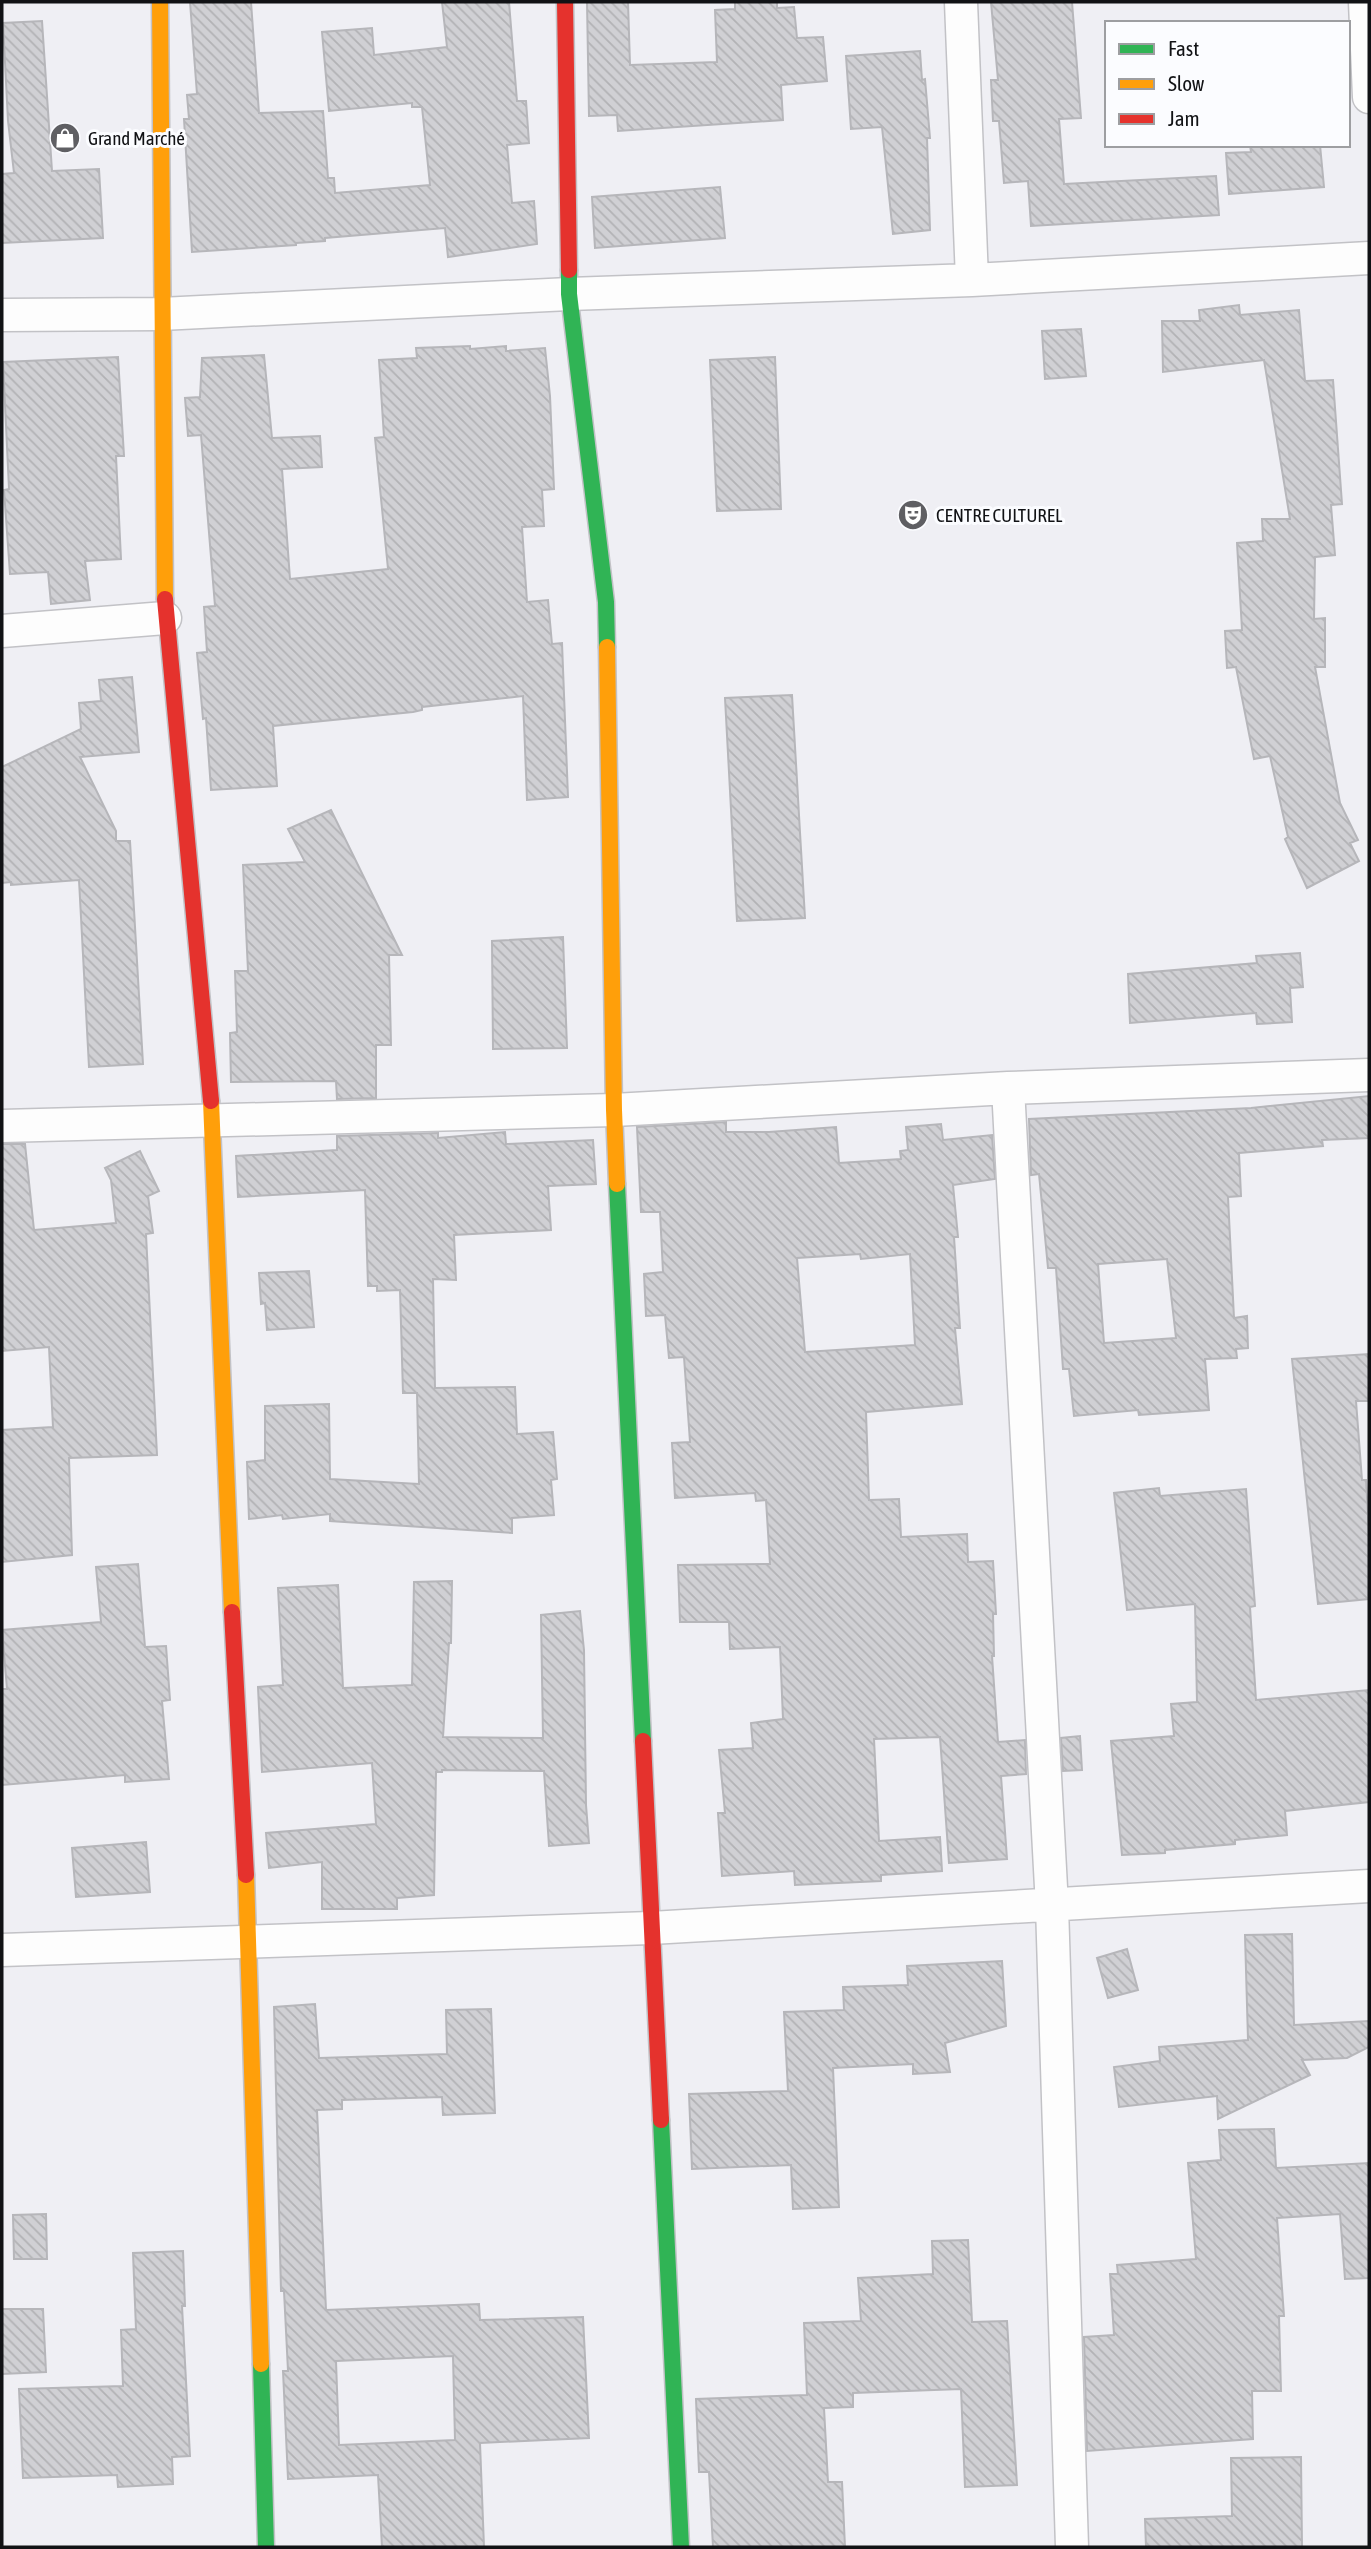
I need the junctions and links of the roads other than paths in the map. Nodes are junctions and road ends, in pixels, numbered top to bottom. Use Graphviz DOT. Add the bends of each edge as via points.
graph roads {
  1 [pos="160,2"];
  2 [pos="565,2"];
  3 [pos="961,2"];
  4 [pos="1365,2"];
  5 [pos="1369,97"];
  6 [pos="1369,258"];
  7 [pos="972,280"];
  8 [pos="569,294"];
  9 [pos="161,314"];
  10 [pos="2,315"];
  11 [pos="165,618"];
  12 [pos="2,631"];
  13 [pos="1369,1075"];
  14 [pos="1008,1088"];
  15 [pos="614,1110"];
  16 [pos="213,1120"];
  17 [pos="2,1126"];
  18 [pos="1369,1886"];
  19 [pos="1052,1906"];
  20 [pos="650,1928"];
  21 [pos="250,1942"];
  22 [pos="2,1950"];
  23 [pos="266,2547"];
  24 [pos="681,2547"];
  25 [pos="1072,2547"];
  1 -- 9 [label="street"];
  2 -- 8 [label="street"];
  3 -- 7 [label="street"];
  4 -- 5 [label="street"];
  6 -- 7 [label="street"];
  7 -- 8 [label="street"];
  8 -- 9 [label="street"];
  8 -- 15 [label="street" via="606,602"];
  9 -- 10 [label="street"];
  9 -- 11 [label="street"];
  11 -- 12 [label="street"];
  11 -- 16 [label="street"];
  13 -- 14 [label="street"];
  14 -- 15 [label="street"];
  14 -- 19 [label="street"];
  15 -- 16 [label="street"];
  15 -- 20 [label="street"];
  16 -- 17 [label="street"];
  16 -- 21 [label="street" via="228,1549"];
  18 -- 19 [label="street"];
  19 -- 20 [label="street"];
  19 -- 25 [label="street"];
  20 -- 21 [label="street"];
  20 -- 24 [label="street"];
  21 -- 22 [label="street"];
  21 -- 23 [label="street"];
}
